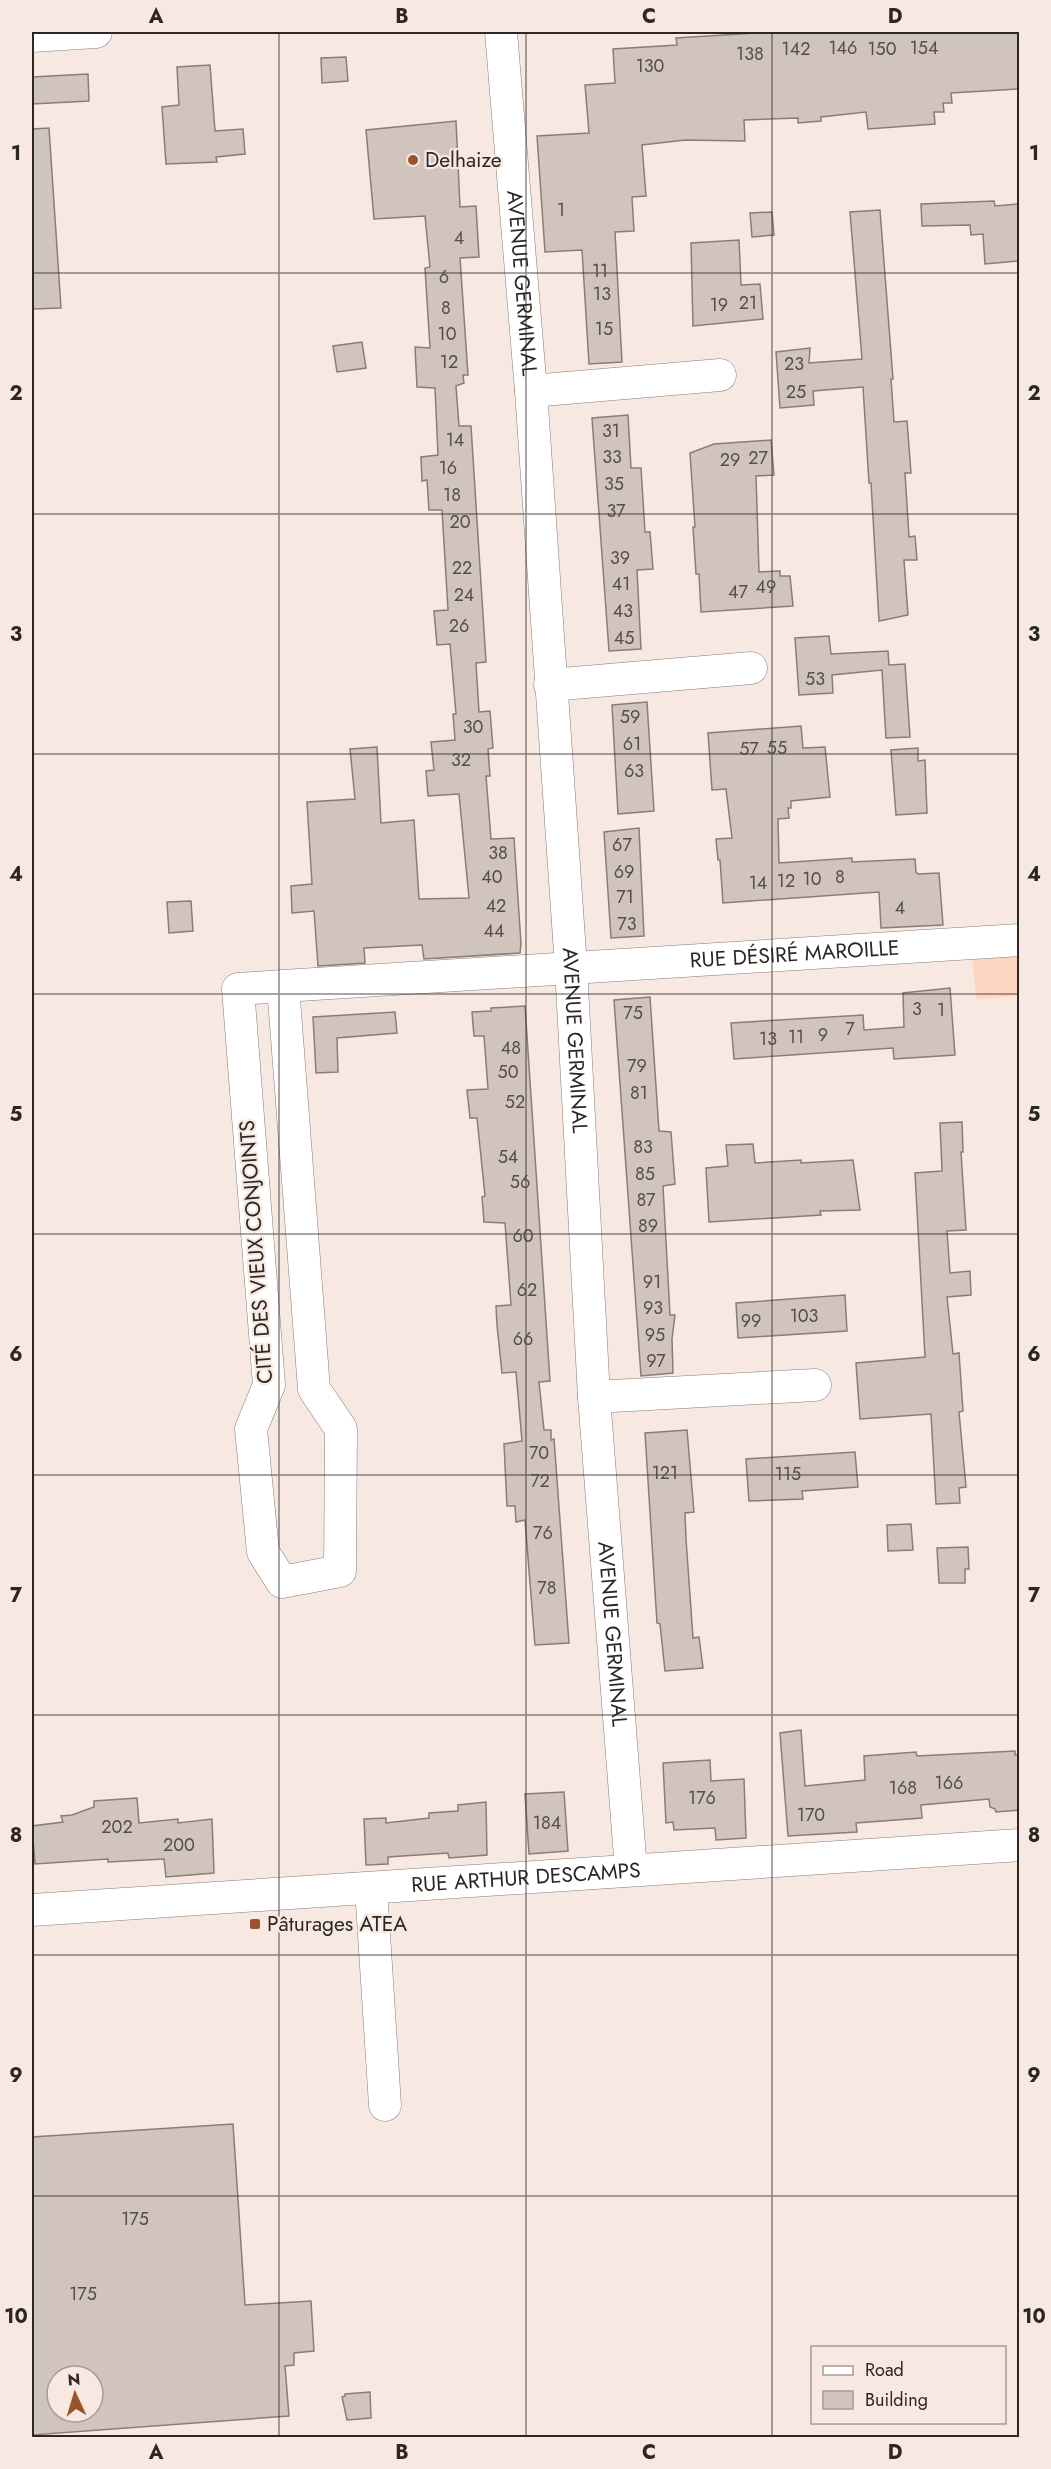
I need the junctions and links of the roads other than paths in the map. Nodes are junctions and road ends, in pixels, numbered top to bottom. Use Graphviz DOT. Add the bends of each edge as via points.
graph roads {
  1 [pos="96,32"];
  2 [pos="501,32"];
  3 [pos="32,36"];
  4 [pos="720,375"];
  5 [pos="531,391"];
  6 [pos="751,668"];
  7 [pos="550,685"];
  8 [pos="1020,940"];
  9 [pos="571,967"];
  10 [pos="284,986"];
  11 [pos="815,1385"];
  12 [pos="594,1397"];
  13 [pos="1020,1845"];
  14 [pos="631,1870"];
  15 [pos="371,1888"];
  16 [pos="32,1910"];
  17 [pos="386,2105"];
  1 -- 3 [label="street"];
  2 -- 5 [label="street, AVENUE GERMINAL"];
  4 -- 5 [label="street, AVENUE GERMINAL"];
  5 -- 7 [label="street, AVENUE GERMINAL"];
  6 -- 7 [label="street"];
  7 -- 9 [label="street, AVENUE GERMINAL"];
  8 -- 9 [label="street, RUE DÉSIRÉ MAROILLE"];
  9 -- 10 [label="street, CITÉ DES VIEUX CONJOINTS"];
  9 -- 12 [label="street, AVENUE GERMINAL"];
  10 -- 10 [label="street, CITÉ DES VIEUX CONJOINTS" via="314,1389 341,1429 341,1441 340,1571 282,1582 263,1552 250,1429 268,1385 238,989"];
  11 -- 12 [label="street"];
  12 -- 14 [label="street, AVENUE GERMINAL"];
  13 -- 14 [label="street, RUE ARTHUR DESCAMPS"];
  14 -- 15 [label="street, RUE ARTHUR DESCAMPS"];
  15 -- 16 [label="street, RUE ARTHUR DESCAMPS"];
  15 -- 17 [label="street"];
}
